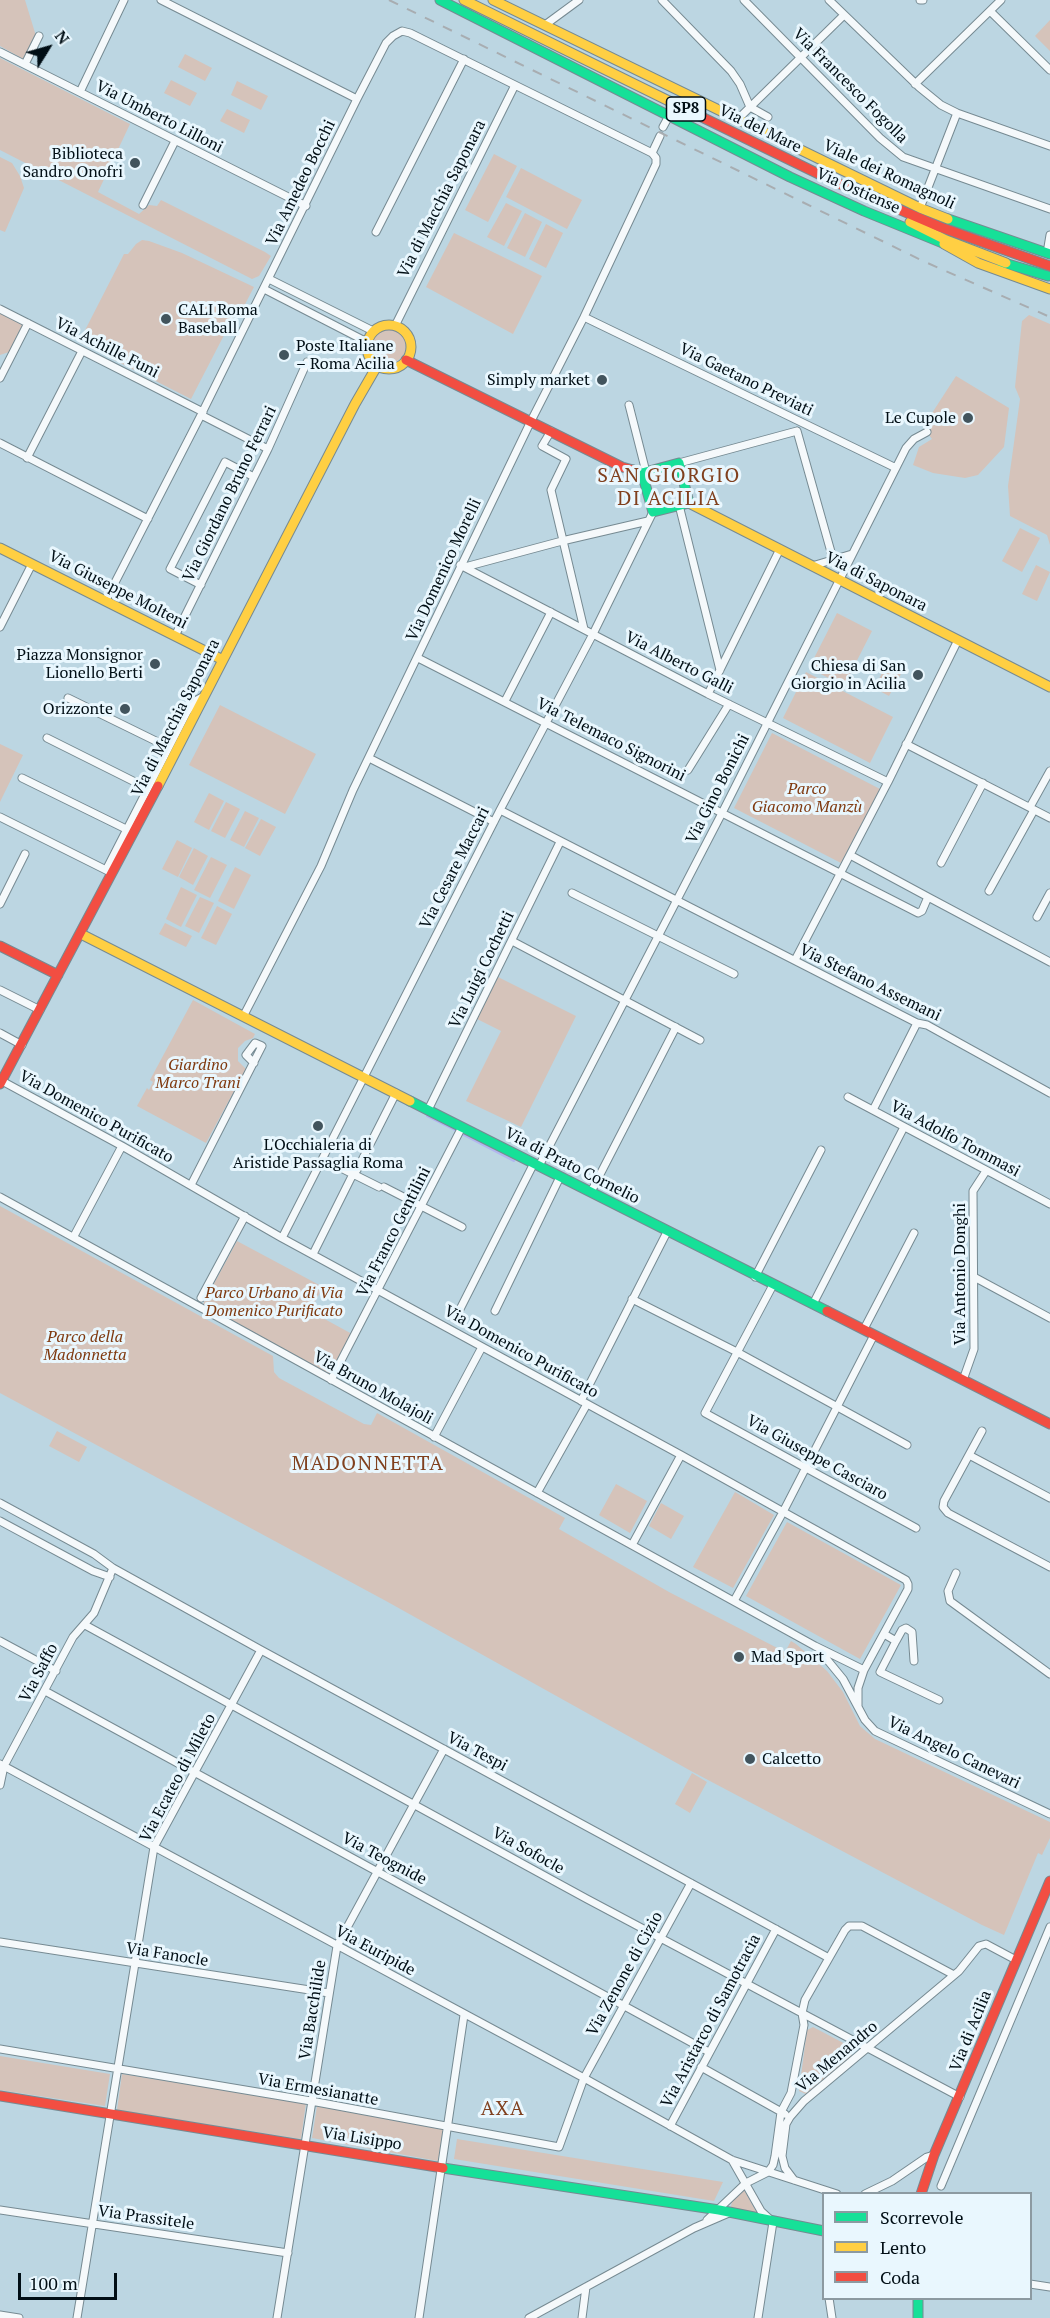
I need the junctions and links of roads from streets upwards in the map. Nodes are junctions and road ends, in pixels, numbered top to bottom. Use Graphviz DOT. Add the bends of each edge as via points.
graph roads {
  1 [pos="124,0"];
  2 [pos="161,0"];
  3 [pos="440,0"];
  4 [pos="464,0"];
  5 [pos="493,0"];
  6 [pos="580,0"];
  7 [pos="662,0"];
  8 [pos="744,0"];
  9 [pos="829,0"];
  10 [pos="1001,0"];
  11 [pos="990,11"];
  12 [pos="844,15"];
  13 [pos="545,25"];
  14 [pos="39,36"];
  15 [pos="0,52"];
  16 [pos="800,57"];
  17 [pos="464,59"];
  18 [pos="25,64"];
  19 [pos="1050,70"];
  20 [pos="915,84"];
  21 [pos="515,85"];
  22 [pos="80,92"];
  23 [pos="357,99"];
  24 [pos="750,107"];
  25 [pos="957,113"];
  26 [pos="670,114"];
  27 [pos="768,117"];
  28 [pos="737,120"];
  29 [pos="663,127"];
  30 [pos="660,136"];
  31 [pos="175,141"];
  32 [pos="1050,146"];
  33 [pos="652,153"];
  34 [pos="934,170"];
  35 [pos="833,181"];
  36 [pos="143,205"];
  37 [pos="306,206"];
  38 [pos="920,208"];
  39 [pos="1050,209"];
  40 [pos="376,232"];
  41 [pos="1050,235"];
  42 [pos="944,244"];
  43 [pos="1048,254"];
  44 [pos="1006,263"];
  45 [pos="1050,266"];
  46 [pos="1048,276"];
  47 [pos="269,279"];
  48 [pos="264,289"];
  49 [pos="1050,289"];
  50 [pos="0,309"];
  51 [pos="584,317"];
  52 [pos="28,323"];
  53 [pos="395,326"];
  54 [pos="373,331"];
  55 [pos="367,342"];
  56 [pos="82,351"];
  57 [pos="406,360"];
  58 [pos="307,362"];
  59 [pos="377,366"];
  60 [pos="0,378"];
  61 [pos="629,405"];
  62 [pos="202,413"];
  63 [pos="531,421"];
  64 [pos="801,421"];
  65 [pos="551,431"];
  66 [pos="797,431"];
  67 [pos="927,432"];
  68 [pos="0,443"];
  69 [pos="268,449"];
  70 [pos="27,458"];
  71 [pos="679,463"];
  72 [pos="896,468"];
  73 [pos="644,472"];
  74 [pos="254,477"];
  75 [pos="689,503"];
  76 [pos="679,505"];
  77 [pos="653,512"];
  78 [pos="148,519"];
  79 [pos="648,521"];
  80 [pos="562,541"];
  81 [pos="0,548"];
  82 [pos="780,549"];
  83 [pos="852,554"];
  84 [pos="833,560"];
  85 [pos="32,564"];
  86 [pos="463,566"];
  87 [pos="812,566"];
  88 [pos="839,579"];
  89 [pos="201,585"];
  90 [pos="106,600"];
  91 [pos="551,612"];
  92 [pos="0,627"];
  93 [pos="584,630"];
  94 [pos="592,634"];
  95 [pos="175,636"];
  96 [pos="958,640"];
  97 [pos="205,651"];
  98 [pos="418,658"];
  99 [pos="223,660"];
  100 [pos="720,670"];
  101 [pos="214,675"];
  102 [pos="1050,687"];
  103 [pos="708,694"];
  104 [pos="204,696"];
  105 [pos="68,698"];
  106 [pos="505,701"];
  107 [pos="729,704"];
  108 [pos="546,722"];
  109 [pos="768,723"];
  110 [pos="47,738"];
  111 [pos="906,744"];
  112 [pos="168,747"];
  113 [pos="369,758"];
  114 [pos="688,770"];
  115 [pos="1050,771"];
  116 [pos="22,778"];
  117 [pos="888,782"];
  118 [pos="983,783"];
  119 [pos="147,788"];
  120 [pos="1032,809"];
  121 [pos="500,810"];
  122 [pos="722,813"];
  123 [pos="0,817"];
  124 [pos="1050,818"];
  125 [pos="494,822"];
  126 [pos="126,829"];
  127 [pos="560,842"];
  128 [pos="25,854"];
  129 [pos="850,855"];
  130 [pos="941,863"];
  131 [pos="107,870"];
  132 [pos="840,873"];
  133 [pos="989,891"];
  134 [pos="572,893"];
  135 [pos="1050,893"];
  136 [pos="928,897"];
  137 [pos="676,901"];
  138 [pos="0,904"];
  139 [pos="1037,917"];
  140 [pos="81,934"];
  141 [pos="657,936"];
  142 [pos="512,941"];
  143 [pos="0,946"];
  144 [pos="795,960"];
  145 [pos="1050,962"];
  146 [pos="735,974"];
  147 [pos="58,975"];
  148 [pos="0,990"];
  149 [pos="624,1000"];
  150 [pos="40,1010"];
  151 [pos="244,1015"];
  152 [pos="917,1023"];
  153 [pos="676,1027"];
  154 [pos="0,1033"];
  155 [pos="700,1040"];
  156 [pos="22,1045"];
  157 [pos="254,1063"];
  158 [pos="364,1077"];
  159 [pos="1,1083"];
  160 [pos="396,1093"];
  161 [pos="1050,1093"];
  162 [pos="848,1097"];
  163 [pos="428,1110"];
  164 [pos="873,1110"];
  165 [pos="904,1127"];
  166 [pos="460,1132"];
  167 [pos="122,1146"];
  168 [pos="821,1150"];
  169 [pos="322,1159"];
  170 [pos="537,1165"];
  171 [pos="357,1170"];
  172 [pos="986,1170"];
  173 [pos="560,1176"];
  174 [pos="351,1178"];
  175 [pos="191,1185"];
  176 [pos="591,1192"];
  177 [pos="0,1197"];
  178 [pos="1050,1204"];
  179 [pos="423,1207"];
  180 [pos="245,1216"];
  181 [pos="462,1227"];
  182 [pos="667,1232"];
  183 [pos="914,1233"];
  184 [pos="74,1236"];
  185 [pos="282,1238"];
  186 [pos="313,1254"];
  187 [pos="755,1276"];
  188 [pos="974,1277"];
  189 [pos="773,1285"];
  190 [pos="380,1290"];
  191 [pos="201,1298"];
  192 [pos="632,1299"];
  193 [pos="813,1304"];
  194 [pos="495,1311"];
  195 [pos="1050,1318"];
  196 [pos="455,1319"];
  197 [pos="864,1329"];
  198 [pos="874,1335"];
  199 [pos="482,1347"];
  200 [pos="737,1352"];
  201 [pos="331,1380"];
  202 [pos="963,1380"];
  203 [pos="584,1402"];
  204 [pos="838,1407"];
  205 [pos="1050,1424"];
  206 [pos="982,1431"];
  207 [pos="434,1437"];
  208 [pos="907,1446"];
  209 [pos="681,1455"];
  210 [pos="969,1455"];
  211 [pos="807,1468"];
  212 [pos="537,1493"];
  213 [pos="1050,1498"];
  214 [pos="0,1503"];
  215 [pos="783,1512"];
  216 [pos="0,1521"];
  217 [pos="915,1528"];
  218 [pos="632,1545"];
  219 [pos="1050,1567"];
  220 [pos="113,1568"];
  221 [pos="956,1573"];
  222 [pos="110,1577"];
  223 [pos="734,1601"];
  224 [pos="85,1625"];
  225 [pos="884,1634"];
  226 [pos="0,1641"];
  227 [pos="896,1641"];
  228 [pos="815,1646"];
  229 [pos="261,1650"];
  230 [pos="914,1662"];
  231 [pos="864,1670"];
  232 [pos="56,1671"];
  233 [pos="1050,1674"];
  234 [pos="45,1691"];
  235 [pos="939,1700"];
  236 [pos="231,1706"];
  237 [pos="858,1706"];
  238 [pos="444,1749"];
  239 [pos="2,1765"];
  240 [pos="195,1773"];
  241 [pos="0,1785"];
  242 [pos="413,1804"];
  243 [pos="1050,1814"];
  244 [pos="154,1847"];
  245 [pos="378,1871"];
  246 [pos="1050,1881"];
  247 [pos="691,1883"];
  248 [pos="1050,1927"];
  249 [pos="776,1929"];
  250 [pos="660,1937"];
  251 [pos="0,1942"];
  252 [pos="337,1946"];
  253 [pos="829,1958"];
  254 [pos="1016,1960"];
  255 [pos="136,1964"];
  256 [pos="954,1975"];
  257 [pos="746,1983"];
  258 [pos="329,1993"];
  259 [pos="623,2004"];
  260 [pos="802,2013"];
  261 [pos="464,2015"];
  262 [pos="0,2049"];
  263 [pos="868,2049"];
  264 [pos="709,2052"];
  265 [pos="701,2067"];
  266 [pos="118,2068"];
  267 [pos="585,2078"];
  268 [pos="791,2093"];
  269 [pos="0,2096"];
  270 [pos="960,2097"];
  271 [pos="312,2101"];
  272 [pos="804,2101"];
  273 [pos="781,2112"];
  274 [pos="111,2113"];
  275 [pos="789,2117"];
  276 [pos="670,2126"];
  277 [pos="447,2128"];
  278 [pos="303,2146"];
  279 [pos="934,2155"];
  280 [pos="732,2160"];
  281 [pos="442,2167"];
  282 [pos="768,2172"];
  283 [pos="794,2180"];
  284 [pos="746,2183"];
  285 [pos="941,2186"];
  286 [pos="826,2191"];
  287 [pos="867,2192"];
  288 [pos="921,2192"];
  289 [pos="727,2201"];
  290 [pos="0,2210"];
  291 [pos="719,2210"];
  292 [pos="731,2212"];
  293 [pos="772,2222"];
  294 [pos="93,2224"];
  295 [pos="694,2228"];
  296 [pos="820,2230"];
  297 [pos="288,2253"];
  298 [pos="1032,2284"];
  299 [pos="586,2287"];
  300 [pos="1050,2287"];
  301 [pos="829,2300"];
  302 [pos="918,2300"];
  303 [pos="0,2315"];
  304 [pos="19,2318"];
  305 [pos="77,2318"];
  306 [pos="277,2318"];
  307 [pos="419,2318"];
  308 [pos="529,2318"];
  309 [pos="582,2318"];
  310 [pos="758,2318"];
  311 [pos="832,2318"];
  312 [pos="918,2318"];
  1 -- 22 [label="street"];
  2 -- 23 [label="street"];
  3 -- 26 [label="street, Via Ostiense"];
  4 -- 35 [label="street, Via del Mare / SP8"];
  5 -- 13 [label="street, Viale dei Romagnoli"];
  6 -- 13 [label="street"];
  7 -- 24 [label="street" via="737,80"];
  8 -- 16 [label="street, Via Francesco Fogolla"];
  9 -- 12 [label="street"];
  10 -- 11 [label="street"];
  11 -- 19 [label="street"];
  11 -- 20 [label="street"];
  12 -- 16 [label="street"];
  12 -- 20 [label="street"];
  13 -- 28 [label="street, Viale dei Romagnoli"];
  14 -- 18 [label="street"];
  15 -- 18 [label="street, Via Umberto Lilloni"];
  16 -- 24 [label="street"];
  16 -- 34 [label="street, Via Francesco Fogolla" via="896,152"];
  17 -- 21 [label="street, Via Amedeo Bocchi"];
  17 -- 23 [label="street, Via Amedeo Bocchi" via="411,33 399,32 386,43"];
  17 -- 40 [label="street"];
  18 -- 22 [label="street, Via Umberto Lilloni"];
  20 -- 25 [label="street"];
  21 -- 33 [label="street, Via Amedeo Bocchi"];
  21 -- 53 [label="street, Via di Macchia Saponara"];
  22 -- 31 [label="street, Via Umberto Lilloni"];
  23 -- 37 [label="street, Via Amedeo Bocchi"];
  24 -- 27 [label="street"];
  24 -- 28 [label="street"];
  25 -- 32 [label="street"];
  25 -- 34 [label="street"];
  26 -- 29 [label="street"];
  26 -- 42 [label="street, Via Ostiense" via="790,177"];
  28 -- 38 [label="street, Viale dei Romagnoli"];
  30 -- 33 [label="street, Via Domenico Morelli"];
  31 -- 36 [label="street"];
  31 -- 37 [label="street, Via Umberto Lilloni"];
  33 -- 51 [label="street, Via Domenico Morelli" via="656,164"];
  34 -- 38 [label="street"];
  34 -- 39 [label="street, Via Francesco Fogolla"];
  35 -- 44 [label="street" via="938,236"];
  35 -- 45 [label="street, Via del Mare / SP8" via="940,227"];
  37 -- 47 [label="street, Via Amedeo Bocchi"];
  38 -- 43 [label="street, Viale dei Romagnoli"];
  41 -- 43 [label="street"];
  42 -- 44 [label="street, Via Ostiense"];
  42 -- 49 [label="street" via="978,263"];
  44 -- 46 [label="street, Via Ostiense"];
  47 -- 48 [label="street, Via Amedeo Bocchi"];
  47 -- 54 [label="street"];
  48 -- 55 [label="street"];
  48 -- 62 [label="street, Via Amedeo Bocchi"];
  50 -- 52 [label="street, Via Achille Funi"];
  51 -- 63 [label="street, Via Domenico Morelli"];
  51 -- 64 [label="street, Via Gaetano Previati"];
  52 -- 56 [label="street, Via Achille Funi"];
  52 -- 60 [label="street"];
  53 -- 54 [label="street" via="383,325"];
  53 -- 57 [label="street" via="410,340"];
  54 -- 55 [label="street"];
  55 -- 59 [label="street" via="368,356"];
  56 -- 62 [label="street, Via Achille Funi"];
  56 -- 70 [label="street"];
  57 -- 59 [label="street" via="390,369"];
  57 -- 63 [label="street"];
  58 -- 69 [label="street, Via Giordano Bruno Ferrari"];
  59 -- 99 [label="street, Via di Macchia Saponara"];
  61 -- 73 [label="street"];
  62 -- 69 [label="street, Via Achille Funi"];
  62 -- 78 [label="street, Via Amedeo Bocchi"];
  63 -- 65 [label="street"];
  63 -- 86 [label="street, Via Domenico Morelli"];
  64 -- 66 [label="street"];
  64 -- 72 [label="street, Via Gaetano Previati"];
  65 -- 73 [label="street" via="616,464"];
  65 -- 80 [label="street" via="542,446 566,459 551,490"];
  66 -- 71 [label="street"];
  66 -- 84 [label="street"];
  67 -- 72 [label="street, Via Gino Bonichi" via="909,442"];
  68 -- 70 [label="street"];
  69 -- 74 [label="street, Via Giordano Bruno Ferrari"];
  70 -- 78 [label="street"];
  71 -- 73 [label="street"];
  71 -- 75 [label="street"];
  72 -- 83 [label="street, Via Gino Bonichi"];
  73 -- 77 [label="street"];
  74 -- 89 [label="street, Via Giordano Bruno Ferrari"];
  74 -- 89 [label="street" via="225,462 170,569"];
  75 -- 76 [label="street"];
  75 -- 82 [label="street, Via di Saponara"];
  76 -- 77 [label="street"];
  76 -- 100 [label="street"];
  77 -- 79 [label="street, Via Cesare Maccari"];
  78 -- 90 [label="street, Via Amedeo Bocchi"];
  79 -- 80 [label="street"];
  79 -- 94 [label="street, Via Cesare Maccari"];
  80 -- 86 [label="street"];
  80 -- 93 [label="street"];
  81 -- 85 [label="street, Via Giuseppe Molteni"];
  82 -- 87 [label="street, Via di Saponara"];
  82 -- 100 [label="street"];
  83 -- 84 [label="street"];
  83 -- 88 [label="street, Via Gino Bonichi"];
  84 -- 87 [label="street"];
  85 -- 90 [label="street, Via Giuseppe Molteni"];
  85 -- 92 [label="street"];
  86 -- 91 [label="street, Via Alberto Galli"];
  86 -- 98 [label="street, Via Domenico Morelli"];
  87 -- 88 [label="street, Via di Saponara"];
  88 -- 96 [label="street, Via di Saponara"];
  88 -- 109 [label="street, Via Gino Bonichi"];
  89 -- 95 [label="street, Via Giordano Bruno Ferrari"];
  90 -- 95 [label="street, Via Giuseppe Molteni"];
  91 -- 93 [label="street, Via Alberto Galli"];
  91 -- 106 [label="street"];
  93 -- 94 [label="street, Via Alberto Galli"];
  94 -- 103 [label="street, Via Alberto Galli"];
  94 -- 108 [label="street, Via Cesare Maccari"];
  95 -- 97 [label="street, Via Giuseppe Molteni"];
  96 -- 102 [label="street, Via di Saponara"];
  96 -- 111 [label="street"];
  97 -- 99 [label="street, Via Giuseppe Molteni"];
  97 -- 101 [label="street"];
  98 -- 106 [label="street, Via Telemaco Signorini"];
  98 -- 113 [label="street, Via Domenico Morelli"];
  99 -- 101 [label="street, Via di Macchia Saponara"];
  100 -- 103 [label="street"];
  101 -- 104 [label="street, Via di Macchia Saponara"];
  103 -- 107 [label="street, Via Alberto Galli"];
  104 -- 112 [label="street" via="189,708"];
  104 -- 131 [label="street, Via di Macchia Saponara"];
  105 -- 112 [label="street"];
  106 -- 108 [label="street, Via Telemaco Signorini"];
  107 -- 109 [label="street, Via Alberto Galli"];
  107 -- 114 [label="street"];
  108 -- 121 [label="street, Via Cesare Maccari"];
  108 -- 122 [label="street, Via Telemaco Signorini"];
  109 -- 117 [label="street, Via Alberto Galli"];
  109 -- 122 [label="street, Via Gino Bonichi"];
  110 -- 119 [label="street"];
  111 -- 117 [label="street"];
  111 -- 118 [label="street"];
  112 -- 119 [label="street"];
  113 -- 125 [label="street"];
  113 -- 151 [label="street, Via Domenico Morelli" via="321,866"];
  115 -- 120 [label="street"];
  116 -- 126 [label="street"];
  117 -- 129 [label="street"];
  118 -- 120 [label="street"];
  118 -- 130 [label="street"];
  119 -- 126 [label="street"];
  120 -- 124 [label="street"];
  120 -- 133 [label="street"];
  121 -- 125 [label="street, Via Cesare Maccari"];
  121 -- 127 [label="street"];
  122 -- 132 [label="street, Via Telemaco Signorini"];
  122 -- 137 [label="street, Via Gino Bonichi"];
  123 -- 131 [label="street"];
  125 -- 158 [label="street, Via Cesare Maccari"];
  126 -- 131 [label="street"];
  127 -- 137 [label="street"];
  127 -- 142 [label="street, Via Luigi Cochetti"];
  128 -- 138 [label="street"];
  129 -- 132 [label="street"];
  129 -- 136 [label="street"];
  131 -- 140 [label="street, Via di Macchia Saponara" via="104,890"];
  132 -- 136 [label="street, Via Telemaco Signorini" via="918,913"];
  132 -- 144 [label="street"];
  134 -- 141 [label="street"];
  135 -- 139 [label="street"];
  136 -- 145 [label="street"];
  137 -- 141 [label="street, Via Gino Bonichi"];
  137 -- 144 [label="street, Via Stefano Assemani"];
  140 -- 147 [label="street, Via di Macchia Saponara"];
  140 -- 151 [label="street, Via di Prato Cornelio"];
  141 -- 146 [label="street"];
  141 -- 149 [label="street, Via Gino Bonichi"];
  142 -- 149 [label="street"];
  142 -- 163 [label="street, Via Luigi Cochetti"];
  143 -- 147 [label="street"];
  144 -- 152 [label="street, Via Stefano Assemani"];
  147 -- 150 [label="street, Via di Macchia Saponara"];
  148 -- 150 [label="street"];
  149 -- 153 [label="street"];
  149 -- 170 [label="street, Via Gino Bonichi"];
  150 -- 156 [label="street, Via di Macchia Saponara"];
  151 -- 158 [label="street, Via di Prato Cornelio"];
  152 -- 161 [label="street, Via Stefano Assemani"];
  152 -- 164 [label="street"];
  153 -- 155 [label="street"];
  153 -- 176 [label="street"];
  154 -- 156 [label="street"];
  156 -- 159 [label="street, Via di Macchia Saponara"];
  157 -- 175 [label="street"];
  158 -- 160 [label="street, Via di Prato Cornelio"];
  158 -- 169 [label="street, Via Cesare Maccari"];
  159 -- 167 [label="street, Via Domenico Purificato"];
  160 -- 163 [label="street, Via di Prato Cornelio"];
  160 -- 171 [label="street"];
  162 -- 164 [label="street, Via Adolfo Tommasi"];
  163 -- 166 [label="street, Via di Prato Cornelio"];
  164 -- 165 [label="street, Via Adolfo Tommasi"];
  165 -- 172 [label="street, Via Adolfo Tommasi"];
  165 -- 193 [label="street"];
  166 -- 170 [label="street, Via di Prato Cornelio"];
  166 -- 179 [label="street, Via Franco Gentilini"];
  167 -- 175 [label="street, Via Domenico Purificato"];
  167 -- 184 [label="street"];
  168 -- 187 [label="street"];
  169 -- 179 [label="street"];
  169 -- 185 [label="street, Via Cesare Maccari"];
  170 -- 173 [label="street, Via di Prato Cornelio"];
  170 -- 196 [label="street, Via Gino Bonichi"];
  172 -- 178 [label="street, Via Adolfo Tommasi"];
  172 -- 188 [label="street, Via Antonio Donghi" via="973,1191"];
  173 -- 176 [label="street, Via di Prato Cornelio"];
  173 -- 194 [label="street"];
  174 -- 186 [label="street"];
  175 -- 180 [label="street, Via Domenico Purificato"];
  176 -- 182 [label="street, Via di Prato Cornelio"];
  177 -- 184 [label="street, Via Bruno Molajoli"];
  179 -- 181 [label="street"];
  179 -- 190 [label="street, Via Franco Gentilini"];
  180 -- 185 [label="street, Via Domenico Purificato"];
  180 -- 191 [label="street"];
  182 -- 187 [label="street, Via di Prato Cornelio"];
  182 -- 192 [label="street"];
  183 -- 197 [label="street"];
  184 -- 201 [label="street, Via Bruno Molajoli"];
  185 -- 186 [label="street, Via Domenico Purificato"];
  186 -- 190 [label="street, Via Domenico Purificato"];
  187 -- 189 [label="street, Via di Prato Cornelio"];
  188 -- 195 [label="street"];
  188 -- 202 [label="street, Via Antonio Donghi" via="973,1352"];
  189 -- 193 [label="street, Via di Prato Cornelio"];
  189 -- 200 [label="street"];
  190 -- 199 [label="street, Via Domenico Purificato"];
  190 -- 201 [label="street, Via Franco Gentilini"];
  192 -- 200 [label="street"];
  192 -- 203 [label="street"];
  193 -- 197 [label="street, Via di Prato Cornelio"];
  197 -- 198 [label="street, Via di Prato Cornelio"];
  198 -- 202 [label="street, Via di Prato Cornelio"];
  198 -- 204 [label="street"];
  199 -- 203 [label="street, Via Domenico Purificato"];
  199 -- 207 [label="street"];
  200 -- 204 [label="street"];
  200 -- 211 [label="street, Via Giuseppe Casciaro" via="705,1413"];
  201 -- 207 [label="street, Via Bruno Molajoli"];
  202 -- 205 [label="street, Via di Prato Cornelio"];
  203 -- 209 [label="street, Via Domenico Purificato"];
  203 -- 212 [label="street"];
  204 -- 208 [label="street"];
  204 -- 211 [label="street"];
  206 -- 210 [label="street"];
  207 -- 212 [label="street, Via Bruno Molajoli"];
  209 -- 215 [label="street, Via Domenico Purificato"];
  209 -- 218 [label="street"];
  210 -- 213 [label="street"];
  210 -- 219 [label="street" via="944,1501 944,1510"];
  211 -- 215 [label="street"];
  211 -- 217 [label="street, Via Giuseppe Casciaro"];
  212 -- 218 [label="street, Via Bruno Molajoli"];
  214 -- 220 [label="street, Via Tespi"];
  215 -- 223 [label="street"];
  215 -- 225 [label="street, Via Domenico Purificato" via="907,1581 908,1589"];
  216 -- 222 [label="street"];
  218 -- 223 [label="street, Via Bruno Molajoli"];
  220 -- 222 [label="street"];
  220 -- 229 [label="street, Via Tespi"];
  221 -- 233 [label="street" via="948,1591 950,1601"];
  222 -- 224 [label="street, Via Saffo"];
  223 -- 228 [label="street, Via Angelo Canevari"];
  224 -- 232 [label="street, Via Saffo" via="73,1637"];
  224 -- 236 [label="street, Via Sofocle"];
  225 -- 227 [label="street"];
  225 -- 231 [label="street, Via Domenico Purificato"];
  226 -- 232 [label="street"];
  227 -- 230 [label="street" via="902,1630 912,1632"];
  227 -- 235 [label="street" via="880,1672"];
  228 -- 231 [label="street, Via Angelo Canevari"];
  228 -- 237 [label="street, Via Angelo Canevari" via="843,1679"];
  229 -- 236 [label="street, Via Ecateo di Mileto"];
  229 -- 238 [label="street, Via Tespi"];
  231 -- 237 [label="street, Via Domenico Purificato"];
  232 -- 234 [label="street, Via Saffo"];
  234 -- 239 [label="street, Via Saffo"];
  234 -- 240 [label="street, Via Teognide"];
  236 -- 240 [label="street, Via Ecateo di Mileto"];
  236 -- 242 [label="street, Via Sofocle"];
  237 -- 243 [label="street, Via Angelo Canevari" via="869,1725 883,1735"];
  238 -- 242 [label="street, Via Bacchilide"];
  238 -- 247 [label="street, Via Tespi"];
  239 -- 241 [label="street, Via Saffo"];
  239 -- 244 [label="street, Via Euripide"];
  240 -- 244 [label="street, Via Ecateo di Mileto"];
  240 -- 245 [label="street, Via Teognide"];
  242 -- 245 [label="street, Via Bacchilide"];
  242 -- 250 [label="street, Via Sofocle"];
  244 -- 252 [label="street, Via Euripide"];
  244 -- 255 [label="street, Via Ecateo di Mileto"];
  245 -- 252 [label="street, Via Bacchilide"];
  245 -- 259 [label="street, Via Teognide"];
  246 -- 254 [label="street, Via di Acilia"];
  247 -- 249 [label="street, Via Tespi"];
  247 -- 250 [label="street, Via Zenone di Cizio"];
  248 -- 285 [label="street"];
  249 -- 253 [label="street, Via Tespi"];
  249 -- 257 [label="street, Via Aristarco di Samotracia"];
  250 -- 257 [label="street, Via Sofocle"];
  250 -- 259 [label="street, Via Zenone di Cizio"];
  251 -- 255 [label="street, Via Fanocle"];
  252 -- 258 [label="street, Via Bacchilide"];
  252 -- 261 [label="street, Via Euripide"];
  253 -- 256 [label="street" via="845,1930 855,1925"];
  253 -- 260 [label="street" via="805,2000"];
  254 -- 256 [label="street, Via Menandro" via="982,1944"];
  254 -- 270 [label="street, Via di Acilia"];
  255 -- 258 [label="street, Via Fanocle"];
  255 -- 266 [label="street, Via Ecateo di Mileto"];
  256 -- 263 [label="street, Via Menandro"];
  257 -- 260 [label="street, Via Sofocle"];
  257 -- 264 [label="street, Via Aristarco di Samotracia"];
  258 -- 271 [label="street, Via Bacchilide"];
  259 -- 264 [label="street, Via Teognide"];
  259 -- 267 [label="street, Via Zenone di Cizio"];
  260 -- 263 [label="street, Via Sofocle"];
  260 -- 268 [label="street" via="804,2025"];
  261 -- 267 [label="street, Via Euripide"];
  261 -- 277 [label="street"];
  262 -- 266 [label="street, Via Ermesianatte"];
  263 -- 270 [label="street, Via Sofocle"];
  263 -- 272 [label="street, Via Menandro"];
  264 -- 265 [label="street, Via Aristarco di Samotracia"];
  265 -- 273 [label="street"];
  265 -- 276 [label="street, Via Aristarco di Samotracia"];
  266 -- 271 [label="street, Via Ermesianatte"];
  266 -- 274 [label="street, Via Ecateo di Mileto"];
  267 -- 276 [label="street, Via Euripide"];
  267 -- 277 [label="street, Via Ermesianatte" via="559,2147"];
  268 -- 272 [label="street"];
  268 -- 273 [label="street"];
  269 -- 274 [label="street, Via Lisippo"];
  270 -- 279 [label="street, Via di Acilia"];
  271 -- 277 [label="street, Via Ermesianatte"];
  271 -- 278 [label="street, Via Bacchilide"];
  272 -- 275 [label="street, Via Menandro"];
  273 -- 275 [label="street"];
  273 -- 282 [label="street" via="775,2156"];
  274 -- 278 [label="street, Via Lisippo"];
  274 -- 294 [label="street, Via Ecateo di Mileto"];
  275 -- 283 [label="street" via="782,2163"];
  276 -- 280 [label="street, Via Euripide"];
  277 -- 281 [label="street"];
  278 -- 281 [label="street, Via Lisippo"];
  278 -- 297 [label="street, Via Bacchilide"];
  279 -- 287 [label="street"];
  279 -- 288 [label="street, Via di Acilia"];
  280 -- 282 [label="street, Via Euripide"];
  280 -- 284 [label="street"];
  281 -- 291 [label="street, Via Lisippo"];
  281 -- 307 [label="street"];
  282 -- 283 [label="street, Via Euripide"];
  282 -- 284 [label="street"];
  283 -- 286 [label="street, Via Euripide"];
  284 -- 289 [label="street"];
  284 -- 293 [label="street" via="761,2211"];
  289 -- 291 [label="street"];
  289 -- 292 [label="street"];
  290 -- 294 [label="street, Via Prassitele"];
  291 -- 292 [label="street, Via Lisippo"];
  291 -- 295 [label="street"];
  292 -- 293 [label="street, Via Lisippo"];
  292 -- 295 [label="street"];
  293 -- 296 [label="street, Via Lisippo"];
  293 -- 310 [label="street"];
  294 -- 297 [label="street, Via Prassitele"];
  294 -- 305 [label="street, Via Ecateo di Mileto"];
  295 -- 299 [label="street"];
  297 -- 306 [label="street, Via Bacchilide"];
  298 -- 300 [label="street"];
  299 -- 308 [label="street"];
  299 -- 309 [label="street"];
  301 -- 311 [label="street"];
  302 -- 312 [label="street"];
  303 -- 304 [label="street"];
}
